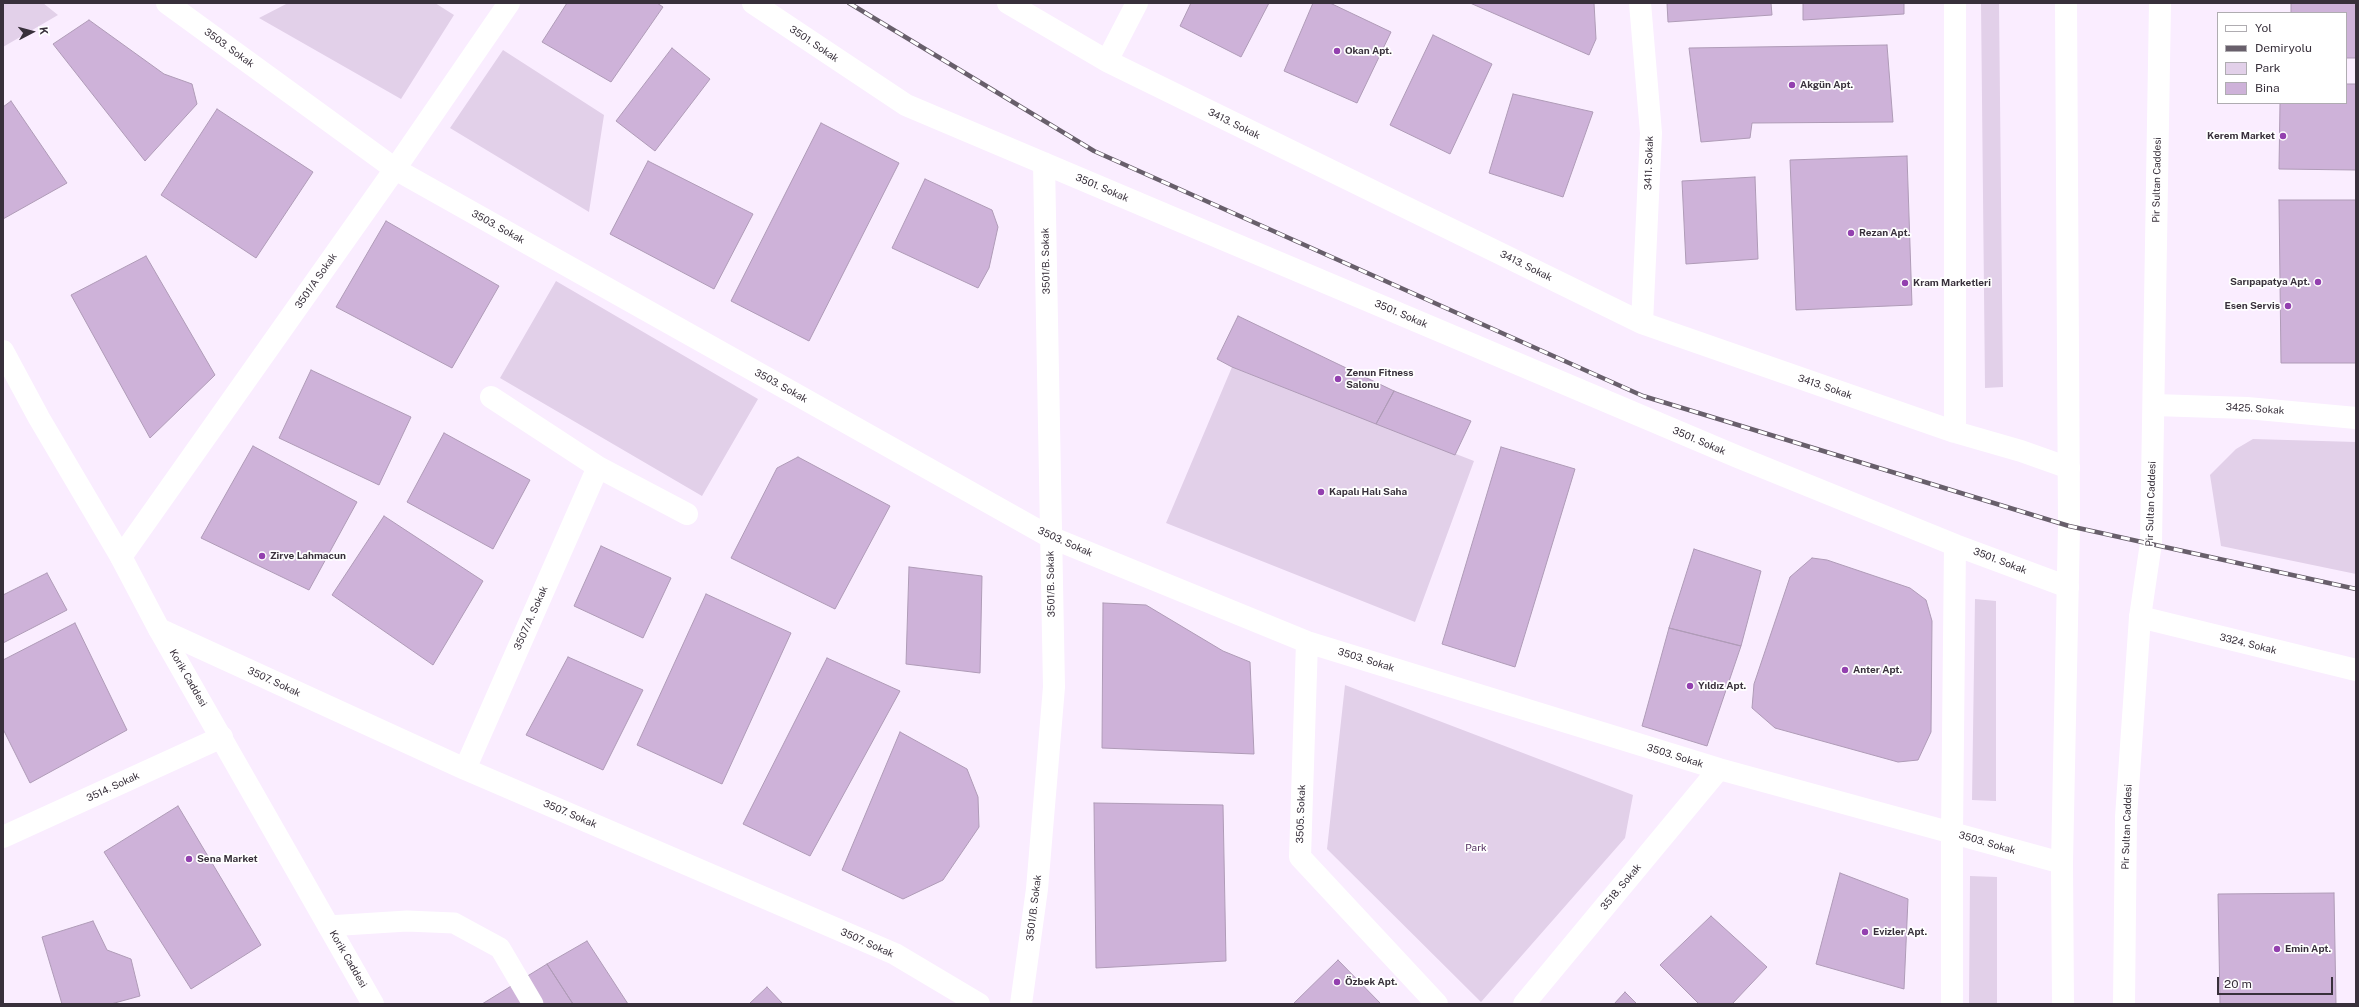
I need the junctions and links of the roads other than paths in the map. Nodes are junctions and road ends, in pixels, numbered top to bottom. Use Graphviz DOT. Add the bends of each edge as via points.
graph roads {
  1 [pos="167,3"];
  2 [pos="509,3"];
  3 [pos="753,3"];
  4 [pos="1008,3"];
  5 [pos="1137,3"];
  6 [pos="1640,3"];
  7 [pos="1955,3"];
  8 [pos="2066,3"];
  9 [pos="2160,3"];
  10 [pos="1107,61"];
  11 [pos="1044,163"];
  12 [pos="395,169"];
  13 [pos="1642,323"];
  14 [pos="3,351"];
  15 [pos="490,397"];
  16 [pos="2154,405"];
  17 [pos="2356,418"];
  18 [pos="1955,432"];
  19 [pos="598,467"];
  20 [pos="2069,468"];
  21 [pos="687,514"];
  22 [pos="1050,537"];
  23 [pos="1955,545"];
  24 [pos="121,557"];
  25 [pos="2068,587"];
  26 [pos="2140,617"];
  27 [pos="159,628"];
  28 [pos="1307,642"];
  29 [pos="2356,670"];
  30 [pos="222,737"];
  31 [pos="465,769"];
  32 [pos="1719,769"];
  33 [pos="1952,833"];
  34 [pos="3,837"];
  35 [pos="2062,863"];
  36 [pos="328,926"];
  37 [pos="373,1004"];
  38 [pos="533,1004"];
  39 [pos="979,1004"];
  40 [pos="1021,1004"];
  41 [pos="1437,1004"];
  42 [pos="1524,1004"];
  43 [pos="1952,1004"];
  44 [pos="2063,1004"];
  45 [pos="2124,1004"];
  1 -- 12 [label="street, 3503. Sokak"];
  2 -- 12 [label="street, 3501/A Sokak"];
  3 -- 11 [label="street, 3501. Sokak" via="906,105"];
  4 -- 10 [label="street, 3413. Sokak"];
  5 -- 10 [label="street"];
  6 -- 13 [label="street, 3411. Sokak" via="1651,133"];
  7 -- 18 [label="street"];
  8 -- 20 [label="street"];
  9 -- 16 [label="street, Pir Sultan Caddesi"];
  10 -- 13 [label="street, 3413. Sokak"];
  11 -- 22 [label="street, 3501/B. Sokak"];
  11 -- 23 [label="street, 3501. Sokak" via="1738,457"];
  12 -- 22 [label="street, 3503. Sokak"];
  12 -- 24 [label="street, 3501/A Sokak"];
  13 -- 18 [label="street, 3413. Sokak"];
  14 -- 24 [label="street, Korik Caddesi" via="39,418"];
  15 -- 19 [label="street"];
  16 -- 17 [label="street, 3425. Sokak" via="2247,408"];
  16 -- 26 [label="street, Pir Sultan Caddesi" via="2151,543"];
  18 -- 20 [label="street, 3413. Sokak" via="2022,451"];
  19 -- 21 [label="street"];
  19 -- 31 [label="street, 3507/A. Sokak"];
  20 -- 25 [label="street"];
  22 -- 28 [label="street, 3503. Sokak"];
  22 -- 40 [label="street, 3501/B. Sokak" via="1054,687 1037,889"];
  23 -- 25 [label="street, 3501. Sokak"];
  23 -- 33 [label="street"];
  24 -- 27 [label="street, Korik Caddesi"];
  25 -- 35 [label="street"];
  26 -- 29 [label="street, 3324. Sokak"];
  26 -- 45 [label="street, Pir Sultan Caddesi" via="2126,817"];
  27 -- 30 [label="street, Korik Caddesi"];
  27 -- 31 [label="street, 3507. Sokak"];
  28 -- 32 [label="street, 3503. Sokak"];
  28 -- 41 [label="street, 3505. Sokak" via="1300,857"];
  30 -- 34 [label="street, 3514. Sokak"];
  30 -- 36 [label="street, Korik Caddesi"];
  31 -- 39 [label="street, 3507. Sokak" via="895,954"];
  32 -- 33 [label="street, 3503. Sokak"];
  32 -- 42 [label="street, 3518. Sokak"];
  33 -- 35 [label="street, 3503. Sokak"];
  33 -- 43 [label="street"];
  35 -- 44 [label="street"];
  36 -- 37 [label="street, Korik Caddesi"];
  36 -- 38 [label="lane" via="407,921 454,923 500,948"];
}
